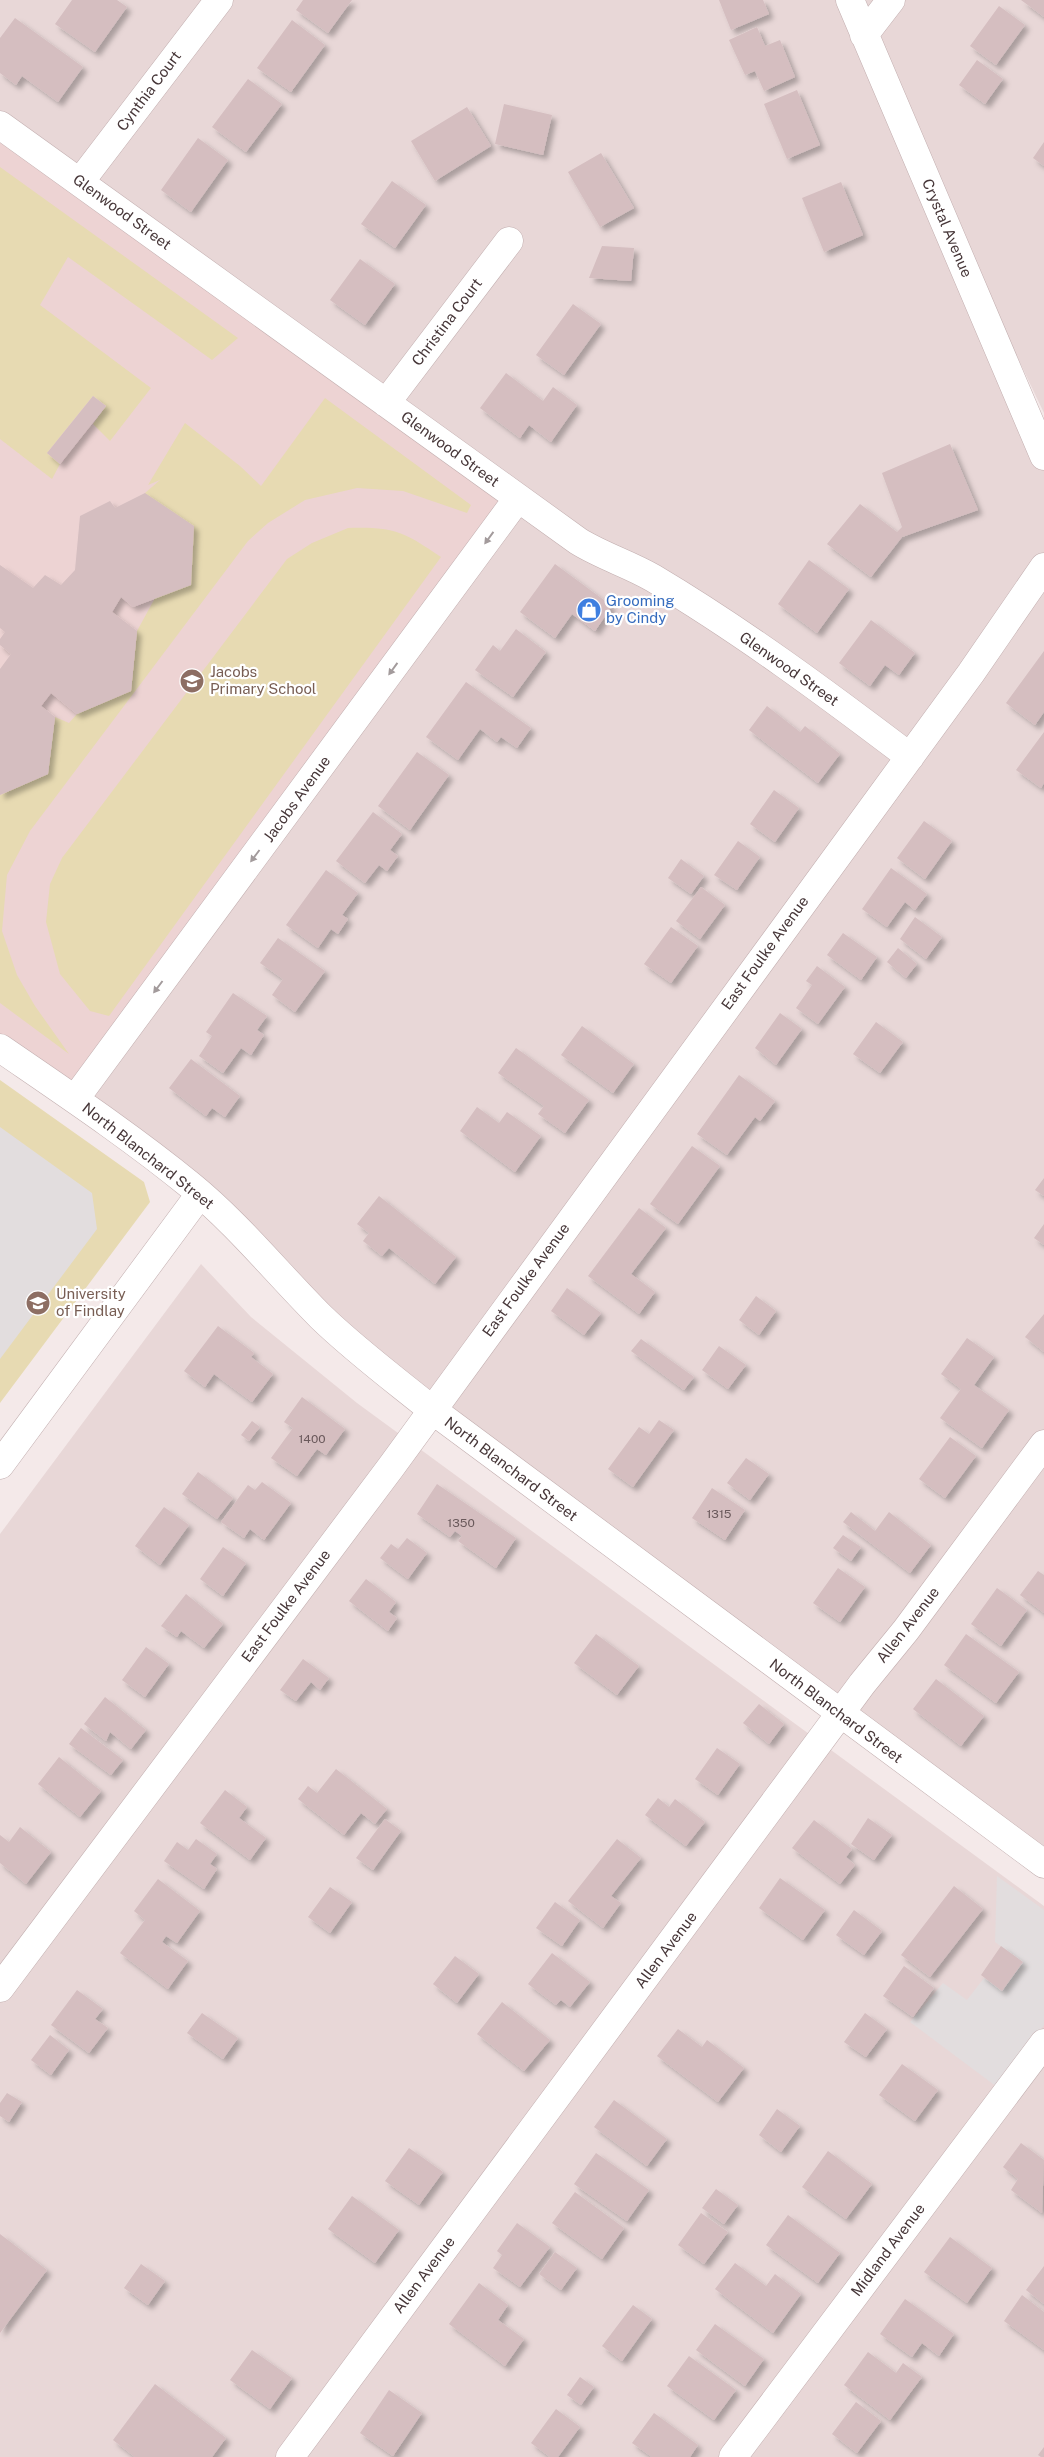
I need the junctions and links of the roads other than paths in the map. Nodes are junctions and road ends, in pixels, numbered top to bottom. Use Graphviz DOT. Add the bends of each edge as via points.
graph roads {
  1 [pos="219,0"];
  2 [pos="850,0"];
  3 [pos="890,0"];
  4 [pos="864,35"];
  5 [pos="0,125"];
  6 [pos="80,182"];
  7 [pos="509,241"];
  8 [pos="386,403"];
  9 [pos="1044,456"];
  10 [pos="518,498"];
  11 [pos="1044,567"];
  12 [pos="910,756"];
  13 [pos="0,1048"];
  14 [pos="74,1099"];
  15 [pos="200,1194"];
  16 [pos="431,1409"];
  17 [pos="1044,1444"];
  18 [pos="0,1465"];
  19 [pos="840,1714"];
  20 [pos="1044,1864"];
  21 [pos="0,1988"];
  22 [pos="1044,2043"];
  23 [pos="290,2457"];
  24 [pos="733,2457"];
  1 -- 6 [label="street, Cynthia Court"];
  2 -- 4 [label="street, Crystal Avenue"];
  3 -- 4 [label="street"];
  4 -- 9 [label="street, Crystal Avenue"];
  5 -- 6 [label="street, Glenwood Street"];
  6 -- 8 [label="street, Glenwood Street"];
  7 -- 8 [label="street, Christina Court"];
  8 -- 10 [label="street, Glenwood Street"];
  10 -- 12 [label="street, Glenwood Street" via="600,555 651,577 727,626"];
  10 -- 14 [label="street, Jacobs Avenue, one-way"];
  11 -- 12 [label="street, East Foulke Avenue" via="972,673"];
  12 -- 16 [label="street, East Foulke Avenue"];
  13 -- 14 [label="street, North Blanchard Street"];
  14 -- 15 [label="street, North Blanchard Street"];
  15 -- 16 [label="street, North Blanchard Street" via="322,1318"];
  15 -- 18 [label="street"];
  16 -- 19 [label="street, North Blanchard Street"];
  16 -- 21 [label="street, East Foulke Avenue"];
  17 -- 19 [label="street, Allen Avenue"];
  19 -- 20 [label="street, North Blanchard Street"];
  19 -- 23 [label="street, Allen Avenue"];
  22 -- 24 [label="street, Midland Avenue"];
}
